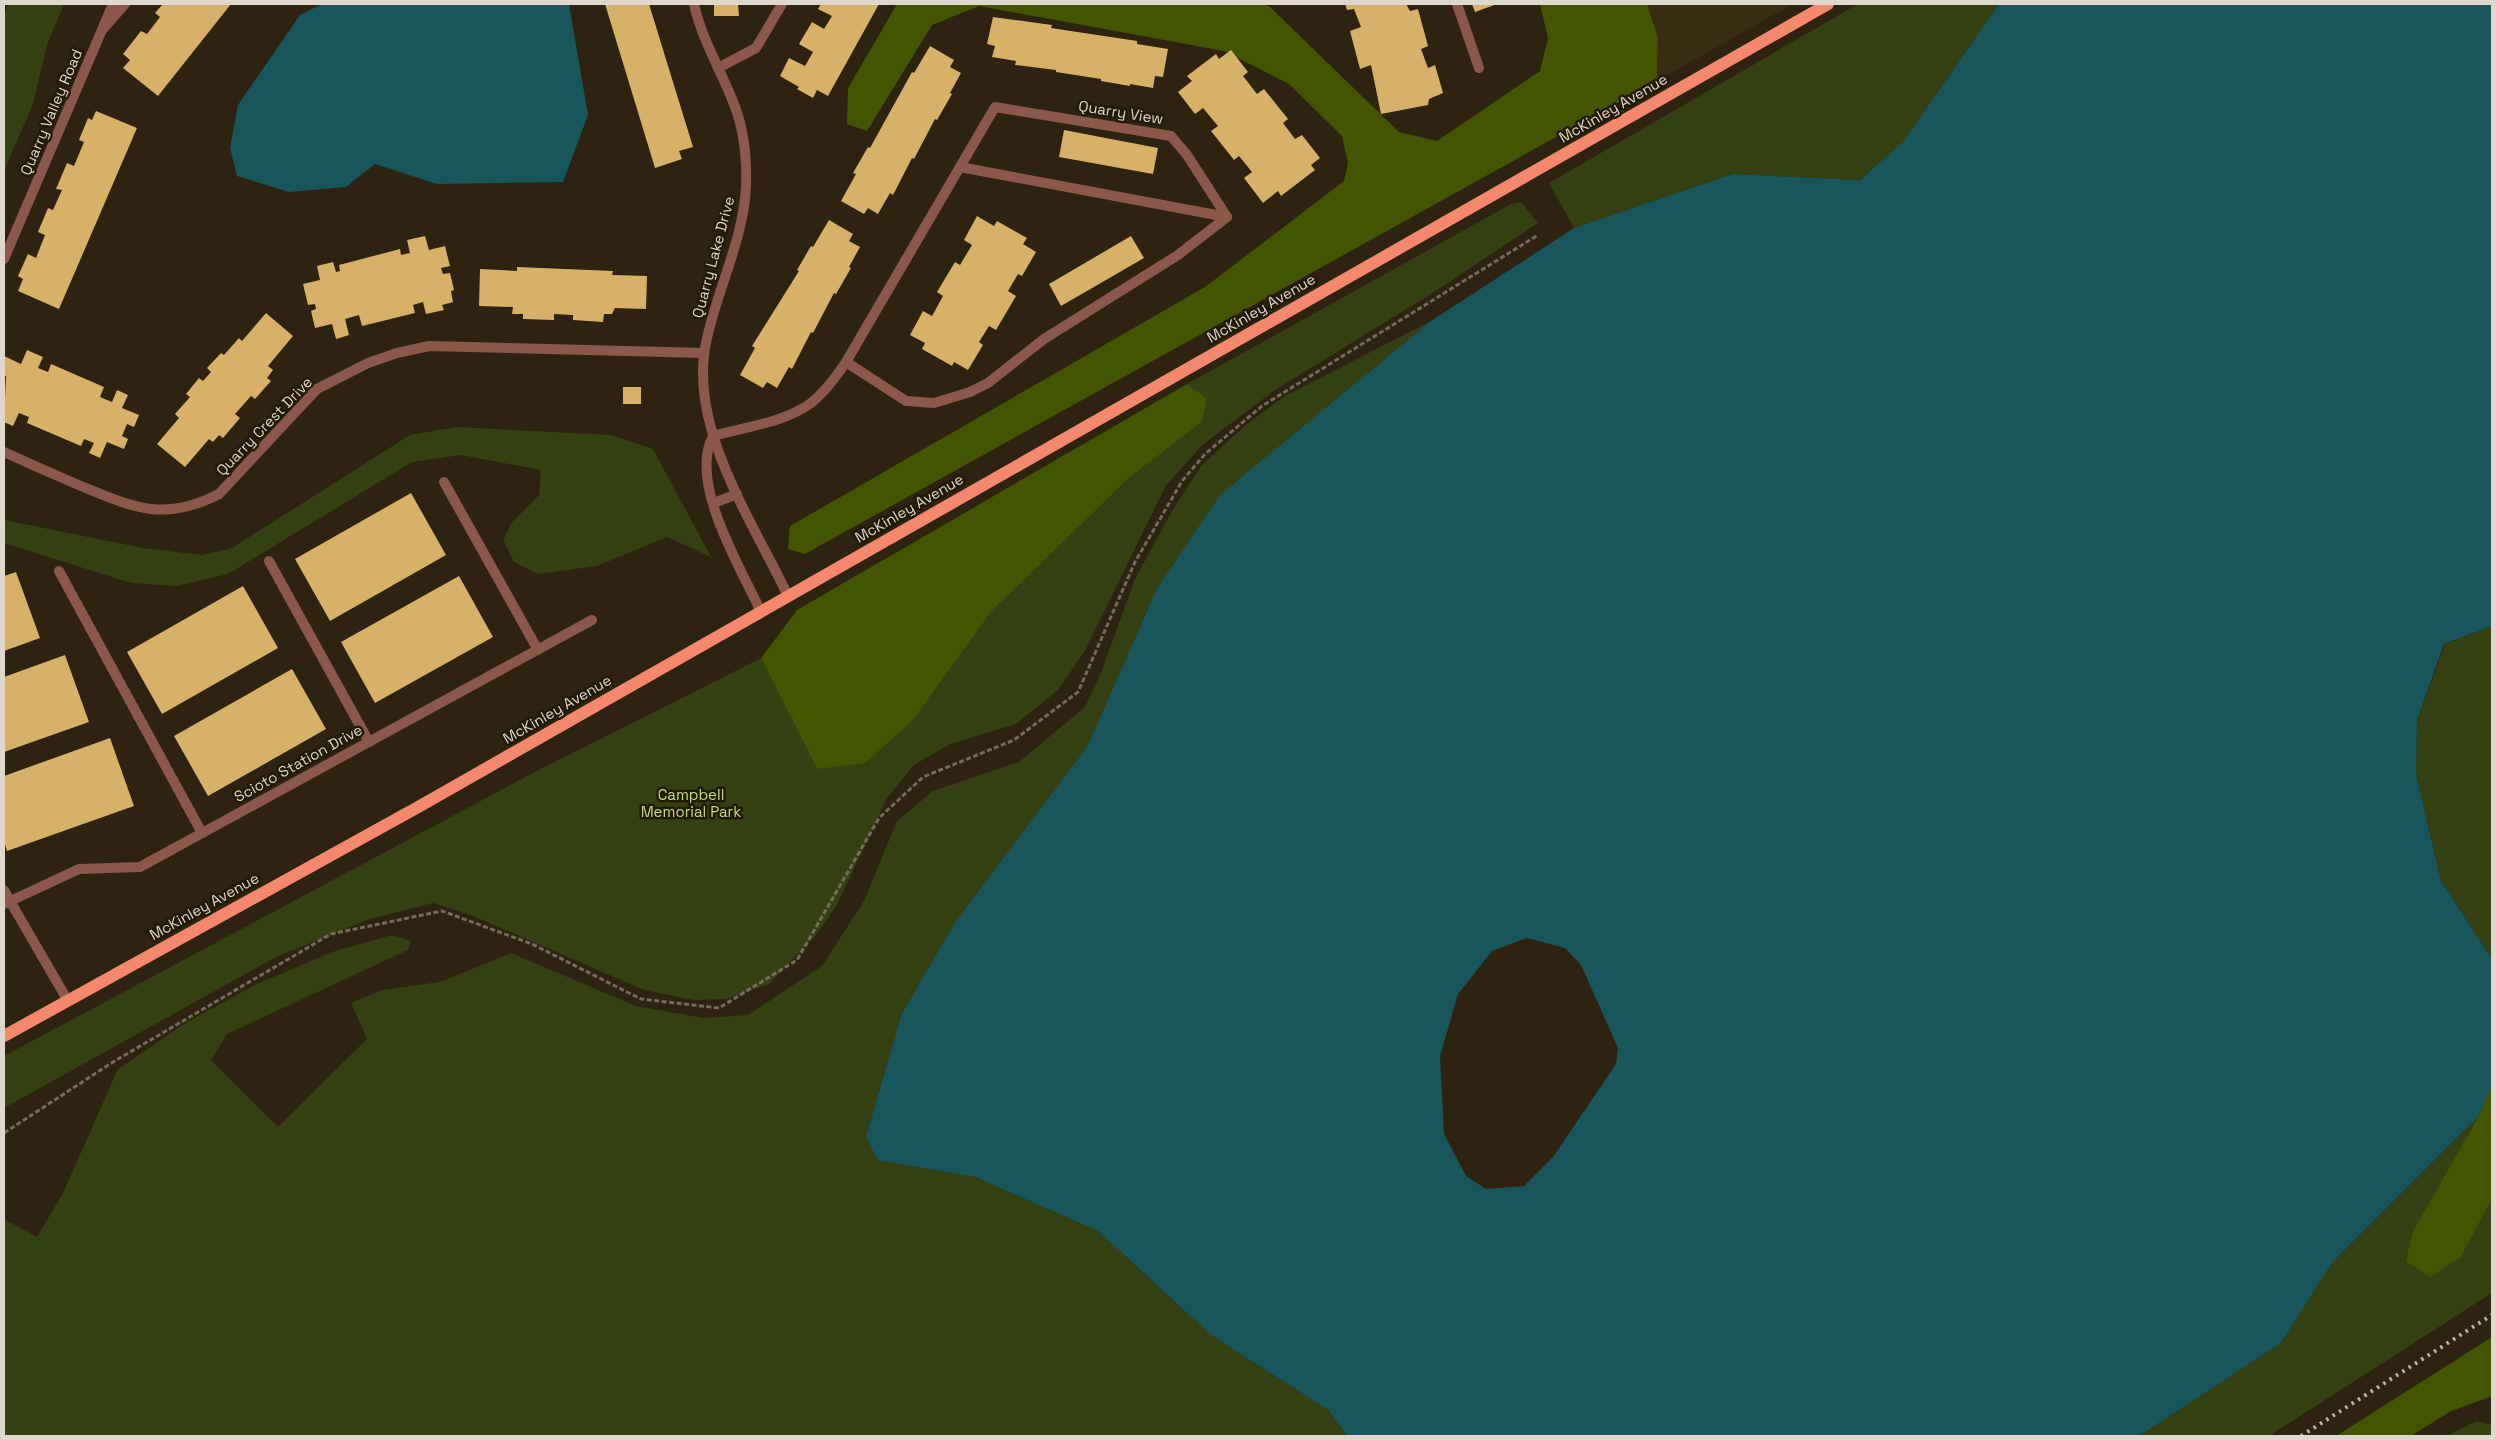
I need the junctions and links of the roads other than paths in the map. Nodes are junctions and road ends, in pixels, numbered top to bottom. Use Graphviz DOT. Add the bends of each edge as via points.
graph roads {
  1 [pos="113,4"];
  2 [pos="125,4"];
  3 [pos="694,4"];
  4 [pos="782,4"];
  5 [pos="1457,4"];
  6 [pos="1828,4"];
  7 [pos="103,30"];
  8 [pos="718,68"];
  9 [pos="1479,68"];
  10 [pos="960,167"];
  11 [pos="1227,217"];
  12 [pos="4,260"];
  13 [pos="704,353"];
  14 [pos="846,362"];
  15 [pos="713,436"];
  16 [pos="4,452"];
  17 [pos="444,482"];
  18 [pos="737,494"];
  19 [pos="714,503"];
  20 [pos="269,561"];
  21 [pos="59,571"];
  22 [pos="788,596"];
  23 [pos="761,612"];
  24 [pos="592,620"];
  25 [pos="538,650"];
  26 [pos="369,742"];
  27 [pos="202,833"];
  28 [pos="4,890"];
  29 [pos="7,903"];
  30 [pos="68,1000"];
  31 [pos="4,1036"];
  1 -- 7 [label="street, Quarry Valley Road"];
  2 -- 7 [label="street"];
  3 -- 8 [label="street, Quarry Lake Drive"];
  4 -- 8 [label="street" via="756,48"];
  5 -- 9 [label="street"];
  6 -- 22 [label="main road, McKinley Avenue"];
  7 -- 12 [label="street, Quarry Valley Road"];
  8 -- 13 [label="street, Quarry Lake Drive" via="743,133 746,185 734,248"];
  10 -- 11 [label="street"];
  10 -- 11 [label="street, Quarry View" via="995,108 1171,136"];
  10 -- 14 [label="street, Quarry View"];
  11 -- 14 [label="street" via="1178,255 1044,339 988,383 970,392 934,403 906,401"];
  13 -- 15 [label="street, Quarry Lake Drive" via="704,394"];
  13 -- 16 [label="street, Quarry Crest Drive" via="429,346 397,353 342,374 317,389 220,494 200,504 176,510 136,508"];
  14 -- 15 [label="street, Quarry View" via="812,403 792,414"];
  15 -- 18 [label="street, Quarry Lake Drive"];
  15 -- 19 [label="street, Quarry Lake Drive" via="706,458"];
  17 -- 25 [label="street"];
  18 -- 19 [label="street"];
  18 -- 22 [label="street, Quarry Lake Drive"];
  19 -- 23 [label="street, Quarry Lake Drive" via="721,526"];
  20 -- 26 [label="street"];
  21 -- 27 [label="street"];
  22 -- 23 [label="main road, McKinley Avenue"];
  23 -- 30 [label="main road, McKinley Avenue" via="420,806"];
  24 -- 25 [label="street, Scioto Station Drive"];
  25 -- 26 [label="street, Scioto Station Drive"];
  26 -- 27 [label="street, Scioto Station Drive"];
  27 -- 29 [label="street, Scioto Station Drive" via="140,867 79,869"];
  28 -- 29 [label="street"];
  29 -- 30 [label="street"];
  30 -- 31 [label="main road, McKinley Avenue"];
}
